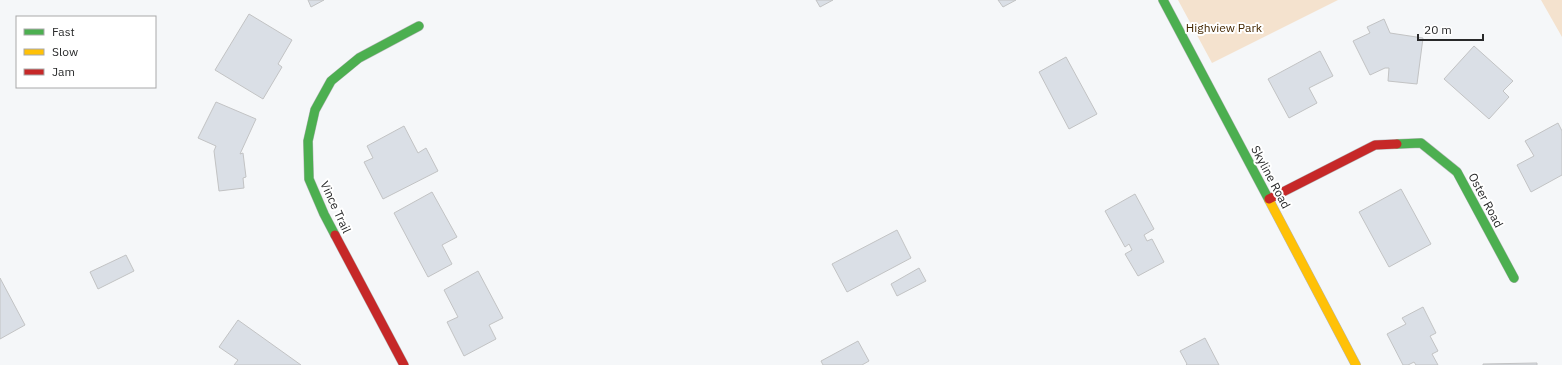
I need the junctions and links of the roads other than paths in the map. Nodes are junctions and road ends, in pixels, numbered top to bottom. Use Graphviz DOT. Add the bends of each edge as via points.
graph roads {
  1 [pos="1163,0"];
  2 [pos="418,26"];
  3 [pos="1269,199"];
  4 [pos="1514,278"];
  5 [pos="404,365"];
  6 [pos="1356,365"];
  1 -- 3 [label="street, Skyline Road"];
  2 -- 5 [label="street, Vince Trail" via="359,58 331,81 315,110 308,141 309,179 324,214"];
  3 -- 4 [label="street, Oster Road" via="1376,144 1422,144 1457,172"];
  3 -- 6 [label="street, Skyline Road"];
}
